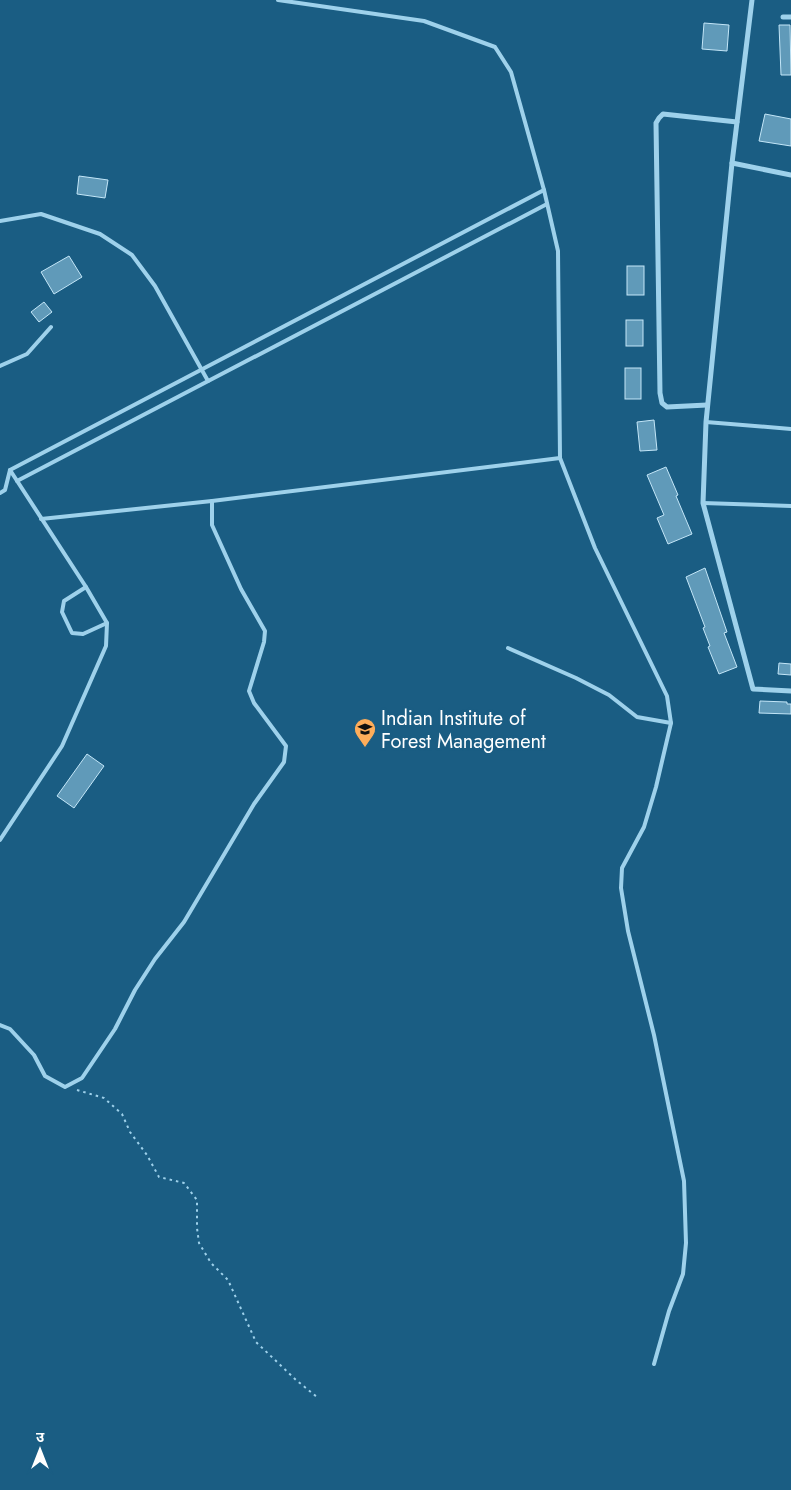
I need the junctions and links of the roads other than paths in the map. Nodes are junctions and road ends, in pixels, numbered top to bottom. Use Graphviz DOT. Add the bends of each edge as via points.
graph roads {
  1 [pos="278,0"];
  2 [pos="752,0"];
  3 [pos="783,17"];
  4 [pos="791,17"];
  5 [pos="737,122"];
  6 [pos="732,163"];
  7 [pos="791,175"];
  8 [pos="544,190"];
  9 [pos="547,204"];
  10 [pos="0,221"];
  11 [pos="51,327"];
  12 [pos="0,366"];
  13 [pos="203,370"];
  14 [pos="208,381"];
  15 [pos="707,405"];
  16 [pos="706,422"];
  17 [pos="791,429"];
  18 [pos="560,458"];
  19 [pos="10,470"];
  20 [pos="17,481"];
  21 [pos="0,493"];
  22 [pos="212,501"];
  23 [pos="703,503"];
  24 [pos="791,506"];
  25 [pos="41,519"];
  26 [pos="86,587"];
  27 [pos="107,623"];
  28 [pos="508,648"];
  29 [pos="791,691"];
  30 [pos="671,723"];
  31 [pos="0,840"];
  32 [pos="0,1025"];
  33 [pos="654,1364"];
  1 -- 8 [label="lane" via="424,21 495,46 511,72"];
  2 -- 5 [label="street"];
  3 -- 4 [label="street"];
  5 -- 6 [label="street"];
  5 -- 15 [label="street" via="663,114 656,123 660,393 662,403 667,407"];
  6 -- 7 [label="street"];
  6 -- 15 [label="street"];
  8 -- 9 [label="lane"];
  8 -- 13 [label="lane"];
  9 -- 14 [label="lane"];
  9 -- 18 [label="lane" via="558,250"];
  10 -- 13 [label="lane" via="41,214 100,234 132,254 155,286"];
  11 -- 12 [label="lane" via="27,354"];
  13 -- 14 [label="lane"];
  13 -- 19 [label="lane"];
  14 -- 20 [label="lane"];
  15 -- 16 [label="street"];
  16 -- 17 [label="lane"];
  16 -- 23 [label="street"];
  18 -- 22 [label="lane"];
  18 -- 30 [label="lane" via="595,548 667,696"];
  19 -- 20 [label="lane"];
  19 -- 21 [label="lane" via="5,490"];
  20 -- 25 [label="lane"];
  22 -- 25 [label="lane"];
  22 -- 32 [label="lane" via="212,525 241,589 265,631 249,691 286,746 284,762 254,804 184,922 135,990 115,1029 82,1078 65,1087 45,1076 34,1055 10,1028"];
  23 -- 24 [label="lane"];
  23 -- 29 [label="street" via="753,689"];
  25 -- 26 [label="lane"];
  26 -- 27 [label="lane"];
  26 -- 27 [label="lane" via="64,601 62,612 72,633 83,634"];
  27 -- 31 [label="lane" via="106,646 62,746"];
  28 -- 30 [label="lane" via="608,695 637,717"];
  30 -- 33 [label="lane" via="644,827 622,868 620,888 684,1181 686,1243 683,1274"];
}
